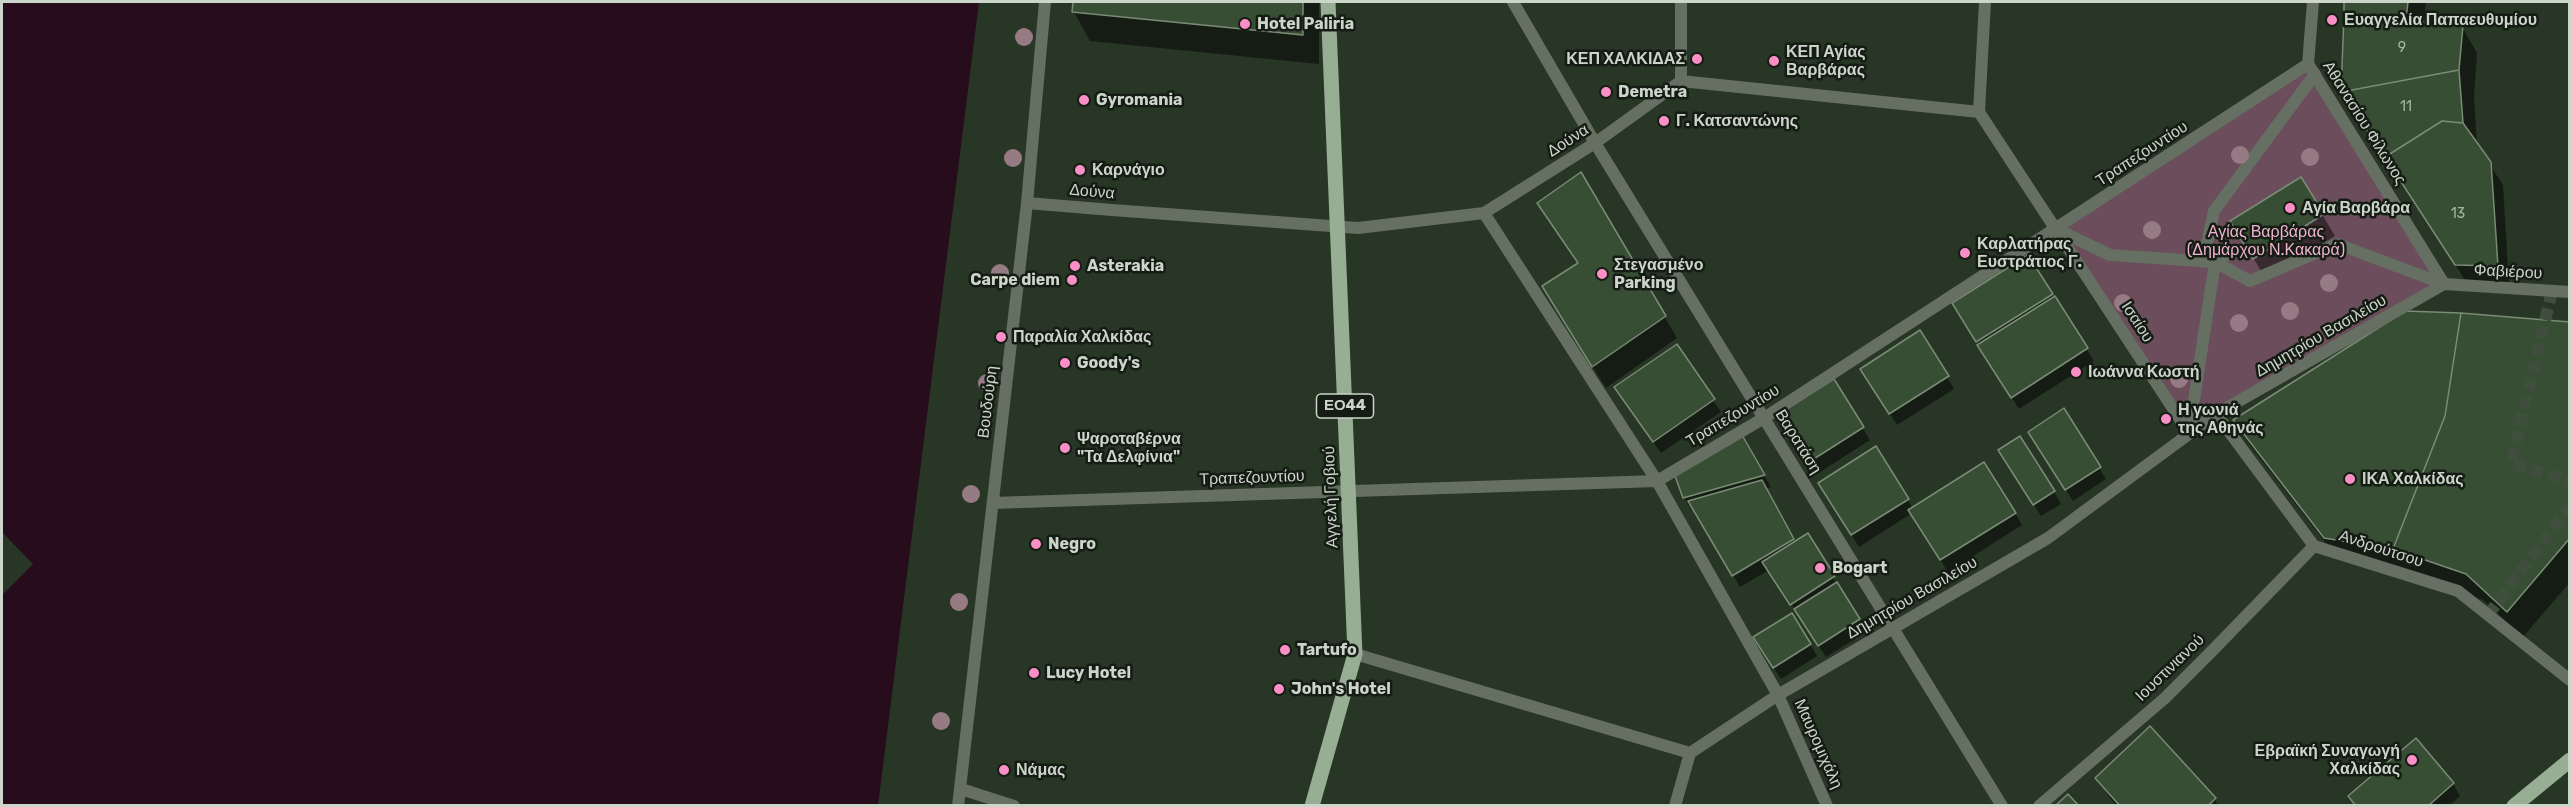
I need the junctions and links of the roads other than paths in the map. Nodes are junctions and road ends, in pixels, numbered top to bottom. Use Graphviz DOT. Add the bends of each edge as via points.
graph roads {
  1 [pos="1045,2"];
  2 [pos="1328,2"];
  3 [pos="1513,2"];
  4 [pos="1681,2"];
  5 [pos="1985,2"];
  6 [pos="2313,2"];
  7 [pos="2311,69"];
  8 [pos="1681,81"];
  9 [pos="1979,112"];
  10 [pos="1595,143"];
  11 [pos="1027,203"];
  12 [pos="1484,213"];
  13 [pos="1337,228"];
  14 [pos="2056,229"];
  15 [pos="2235,250"];
  16 [pos="2209,262"];
  17 [pos="2444,284"];
  18 [pos="2570,292"];
  19 [pos="2216,414"];
  20 [pos="1764,418"];
  21 [pos="2189,433"];
  22 [pos="1657,481"];
  23 [pos="1348,492"];
  24 [pos="993,503"];
  25 [pos="2314,546"];
  26 [pos="1893,628"];
  27 [pos="1355,654"];
  28 [pos="2570,680"];
  29 [pos="1778,696"];
  30 [pos="1690,753"];
  31 [pos="2570,760"];
  32 [pos="961,789"];
  33 [pos="958,806"];
  34 [pos="1014,806"];
  35 [pos="1312,806"];
  36 [pos="1675,806"];
  37 [pos="1827,806"];
  38 [pos="2002,806"];
  39 [pos="2039,806"];
  40 [pos="2514,806"];
  1 -- 11 [label="street, Βουδούρη"];
  2 -- 13 [label="main road, Αγγελή Γοβιού / ΕΟ44"];
  3 -- 10 [label="street, Βαρατάση"];
  4 -- 8 [label="street"];
  5 -- 9 [label="street"];
  6 -- 7 [label="street, Αθανασίου Φίλωνος"];
  7 -- 14 [label="street, Τραπεζουντίου"];
  7 -- 16 [label="street" via="2214,211"];
  7 -- 17 [label="street, Αθανασίου Φίλωνος"];
  8 -- 9 [label="street"];
  8 -- 10 [label="street, Δούνα"];
  9 -- 14 [label="street"];
  10 -- 12 [label="street, Δούνα"];
  10 -- 20 [label="street, Βαρατάση"];
  11 -- 13 [label="street, Δούνα"];
  11 -- 24 [label="street, Βουδούρη"];
  12 -- 13 [label="street, Δούνα"];
  12 -- 22 [label="street, Μαυρομιχάλη"];
  13 -- 23 [label="main road, Αγγελή Γοβιού / ΕΟ44"];
  14 -- 16 [label="street" via="2110,255"];
  14 -- 20 [label="street, Τραπεζουντίου"];
  14 -- 21 [label="street, Ισαίου"];
  15 -- 16 [label="street"];
  16 -- 17 [label="street, Φαβιέρου" via="2250,281 2337,244"];
  16 -- 21 [label="street"];
  17 -- 18 [label="street, Φαβιέρου"];
  17 -- 19 [label="street, Δημητρίου Βασιλείου"];
  19 -- 21 [label="street, Δημητρίου Βασιλείου"];
  19 -- 25 [label="street, Ανδρούτσου"];
  20 -- 22 [label="street, Τραπεζουντίου"];
  20 -- 26 [label="street, Βαρατάση"];
  21 -- 26 [label="street, Δημητρίου Βασιλείου" via="2048,538"];
  22 -- 23 [label="street, Τραπεζουντίου"];
  22 -- 29 [label="street, Μαυρομιχάλη"];
  23 -- 24 [label="street, Τραπεζουντίου"];
  23 -- 27 [label="main road, Αγγελή Γοβιού / ΕΟ44"];
  24 -- 32 [label="street, Βουδούρη"];
  25 -- 28 [label="street, Ανδρούτσου" via="2458,591"];
  25 -- 39 [label="street, Ιουστινιανού" via="2165,698"];
  26 -- 29 [label="street, Δημητρίου Βασιλείου"];
  26 -- 38 [label="street, Βαρατάση"];
  27 -- 30 [label="street"];
  27 -- 35 [label="main road, Αγγελή Γοβιού / ΕΟ44"];
  29 -- 30 [label="street, Δημητρίου Βασιλείου"];
  29 -- 37 [label="street, Μαυρομιχάλη"];
  30 -- 36 [label="street"];
  31 -- 40 [label="main road"];
  32 -- 33 [label="street, Βουδούρη"];
  32 -- 34 [label="street"];
}
